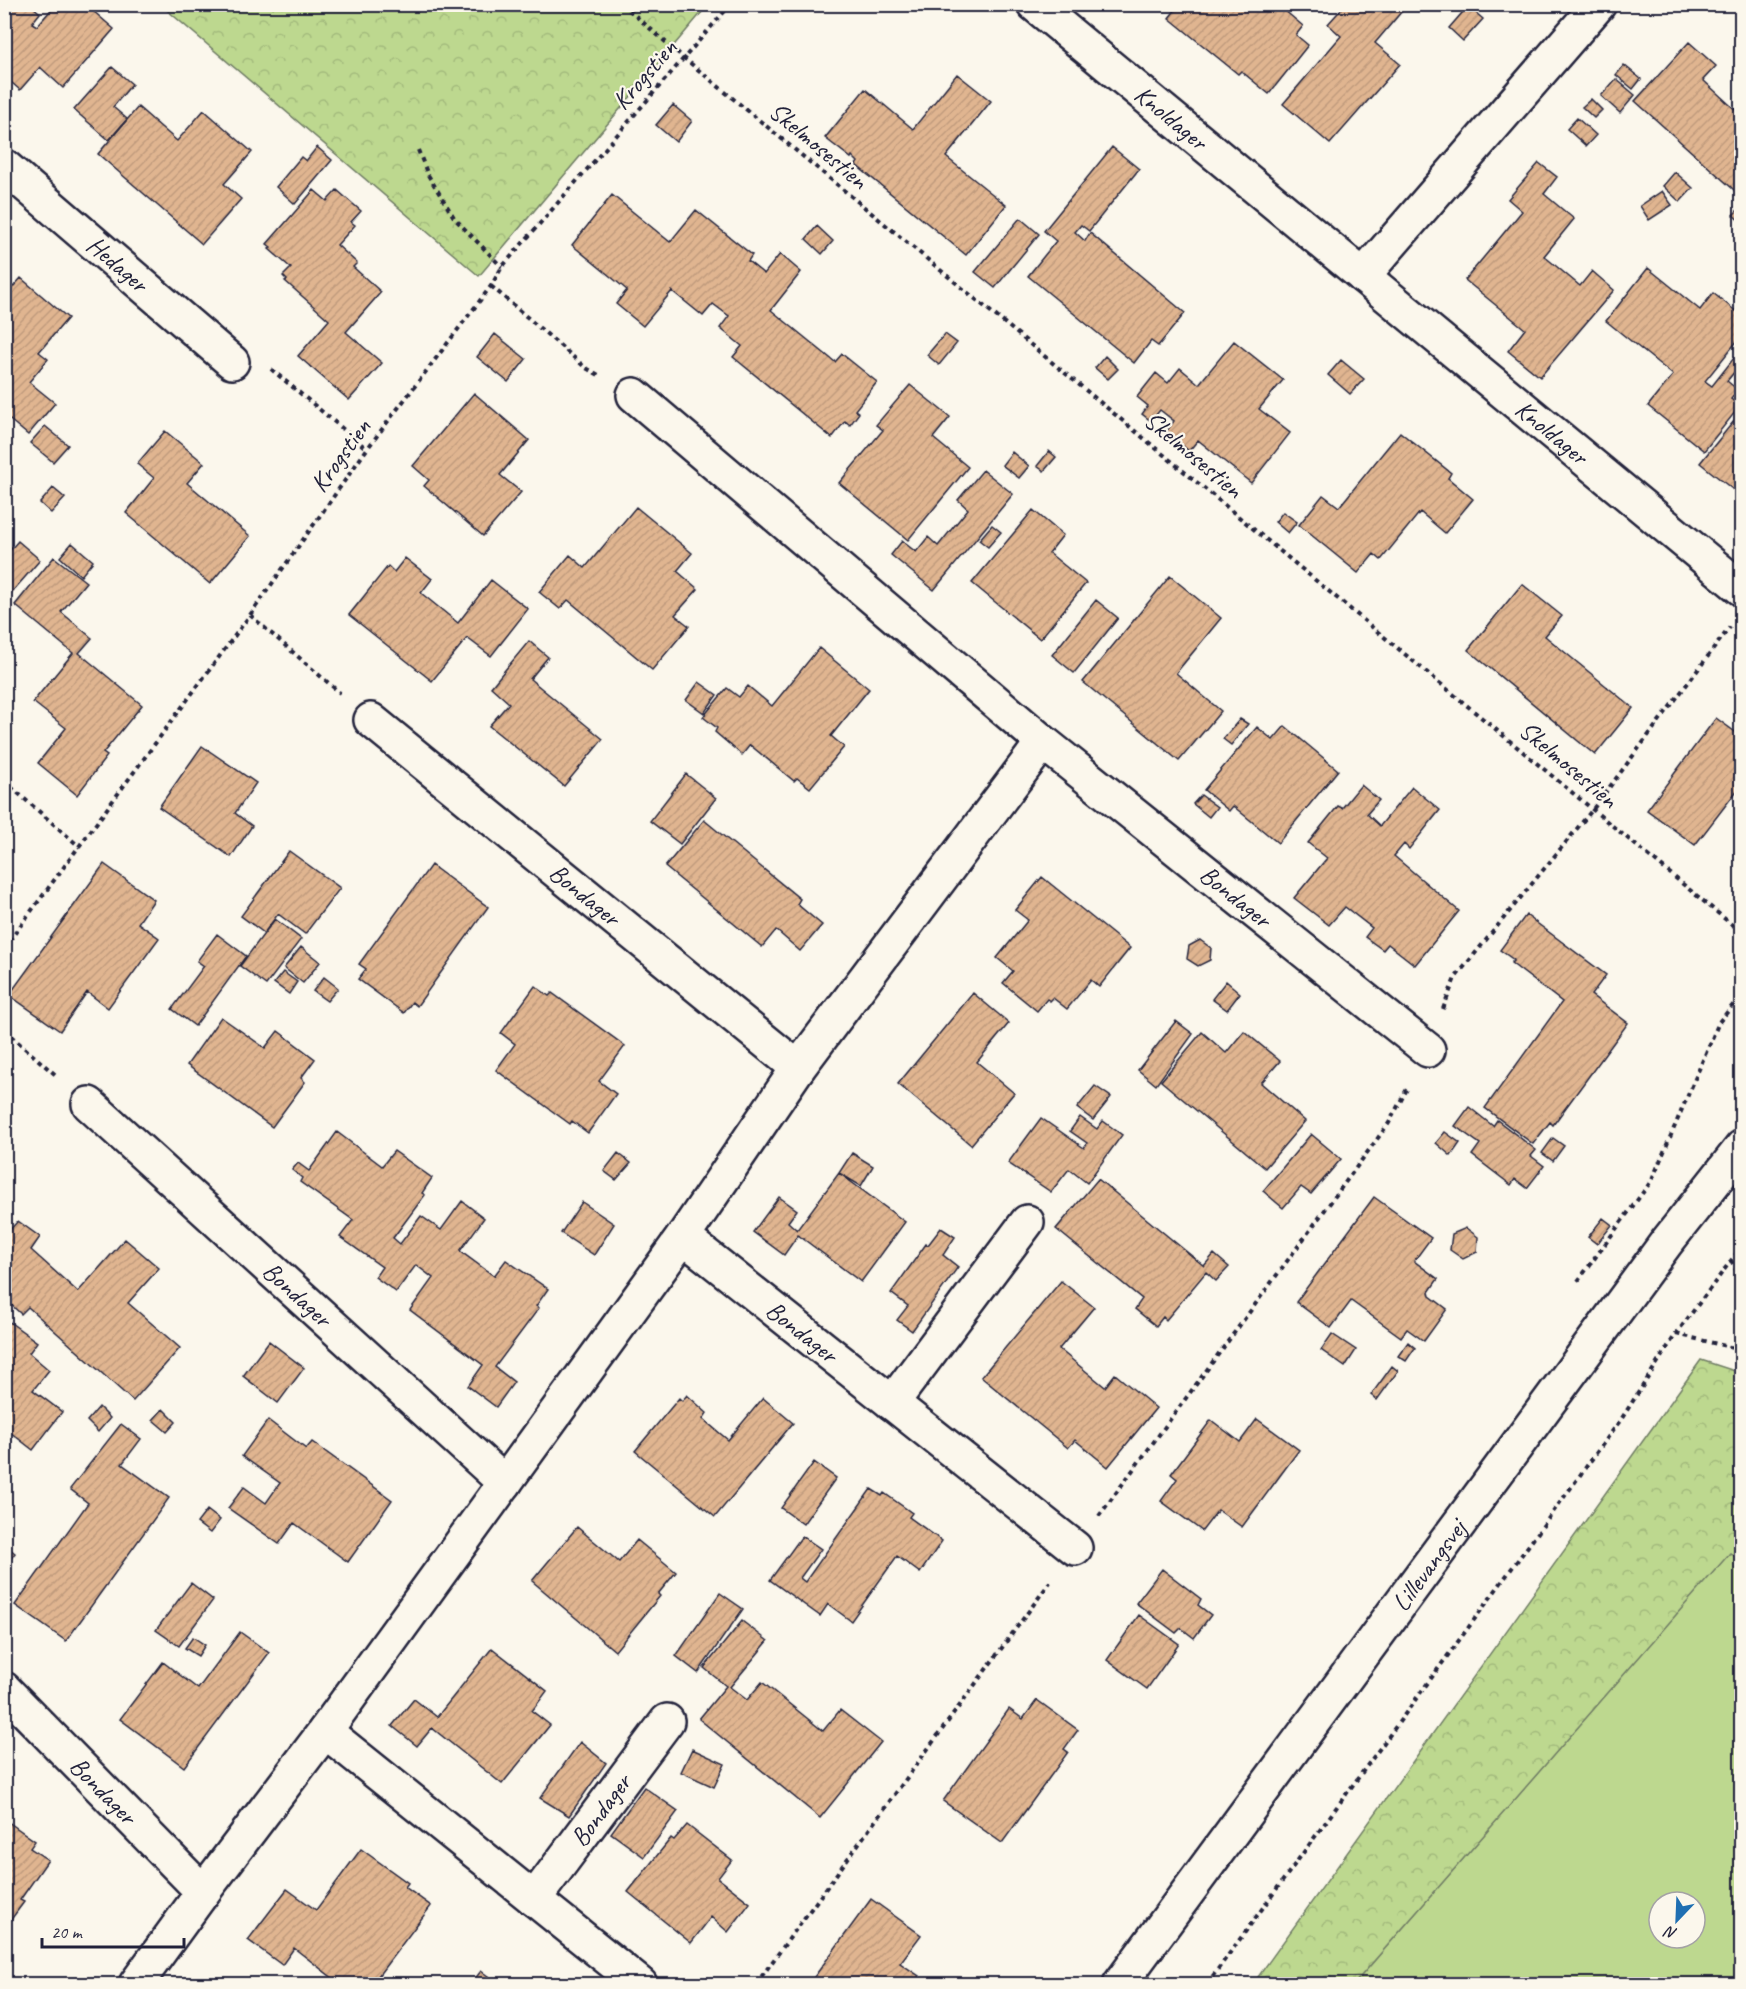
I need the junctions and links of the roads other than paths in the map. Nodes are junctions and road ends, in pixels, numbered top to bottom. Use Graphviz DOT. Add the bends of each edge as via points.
graph roads {
  1 [pos="1034,4"];
  2 [pos="1599,4"];
  3 [pos="4,166"];
  4 [pos="1363,276"];
  5 [pos="232,362"];
  6 [pos="634,395"];
  7 [pos="1742,589"];
  8 [pos="371,720"];
  9 [pos="1043,742"];
  10 [pos="1428,1050"];
  11 [pos="798,1068"];
  12 [pos="89,1104"];
  13 [pos="1742,1147"];
  14 [pos="1027,1222"];
  15 [pos="683,1237"];
  16 [pos="892,1403"];
  17 [pos="505,1482"];
  18 [pos="1075,1548"];
  19 [pos="4,1689"];
  20 [pos="667,1721"];
  21 [pos="325,1731"];
  22 [pos="203,1892"];
  23 [pos="534,1899"];
  24 [pos="136,1984"];
  25 [pos="640,1984"];
  26 [pos="1120,1984"];
  1 -- 4 [label="street, Knoldager"];
  2 -- 4 [label="street"];
  3 -- 5 [label="street, Hedager"];
  4 -- 7 [label="street, Knoldager"];
  6 -- 9 [label="street, Bondager"];
  8 -- 11 [label="street, Bondager"];
  9 -- 10 [label="street, Bondager"];
  9 -- 11 [label="street"];
  11 -- 15 [label="street"];
  12 -- 17 [label="street, Bondager"];
  13 -- 26 [label="street, Lillevangsvej" via="1659,1252"];
  14 -- 16 [label="street"];
  15 -- 16 [label="street, Bondager"];
  15 -- 17 [label="street"];
  16 -- 18 [label="street, Bondager"];
  17 -- 21 [label="street"];
  19 -- 22 [label="street, Bondager"];
  20 -- 23 [label="street, Bondager"];
  21 -- 22 [label="street"];
  21 -- 23 [label="street"];
  22 -- 24 [label="street"];
  23 -- 25 [label="street"];
}
